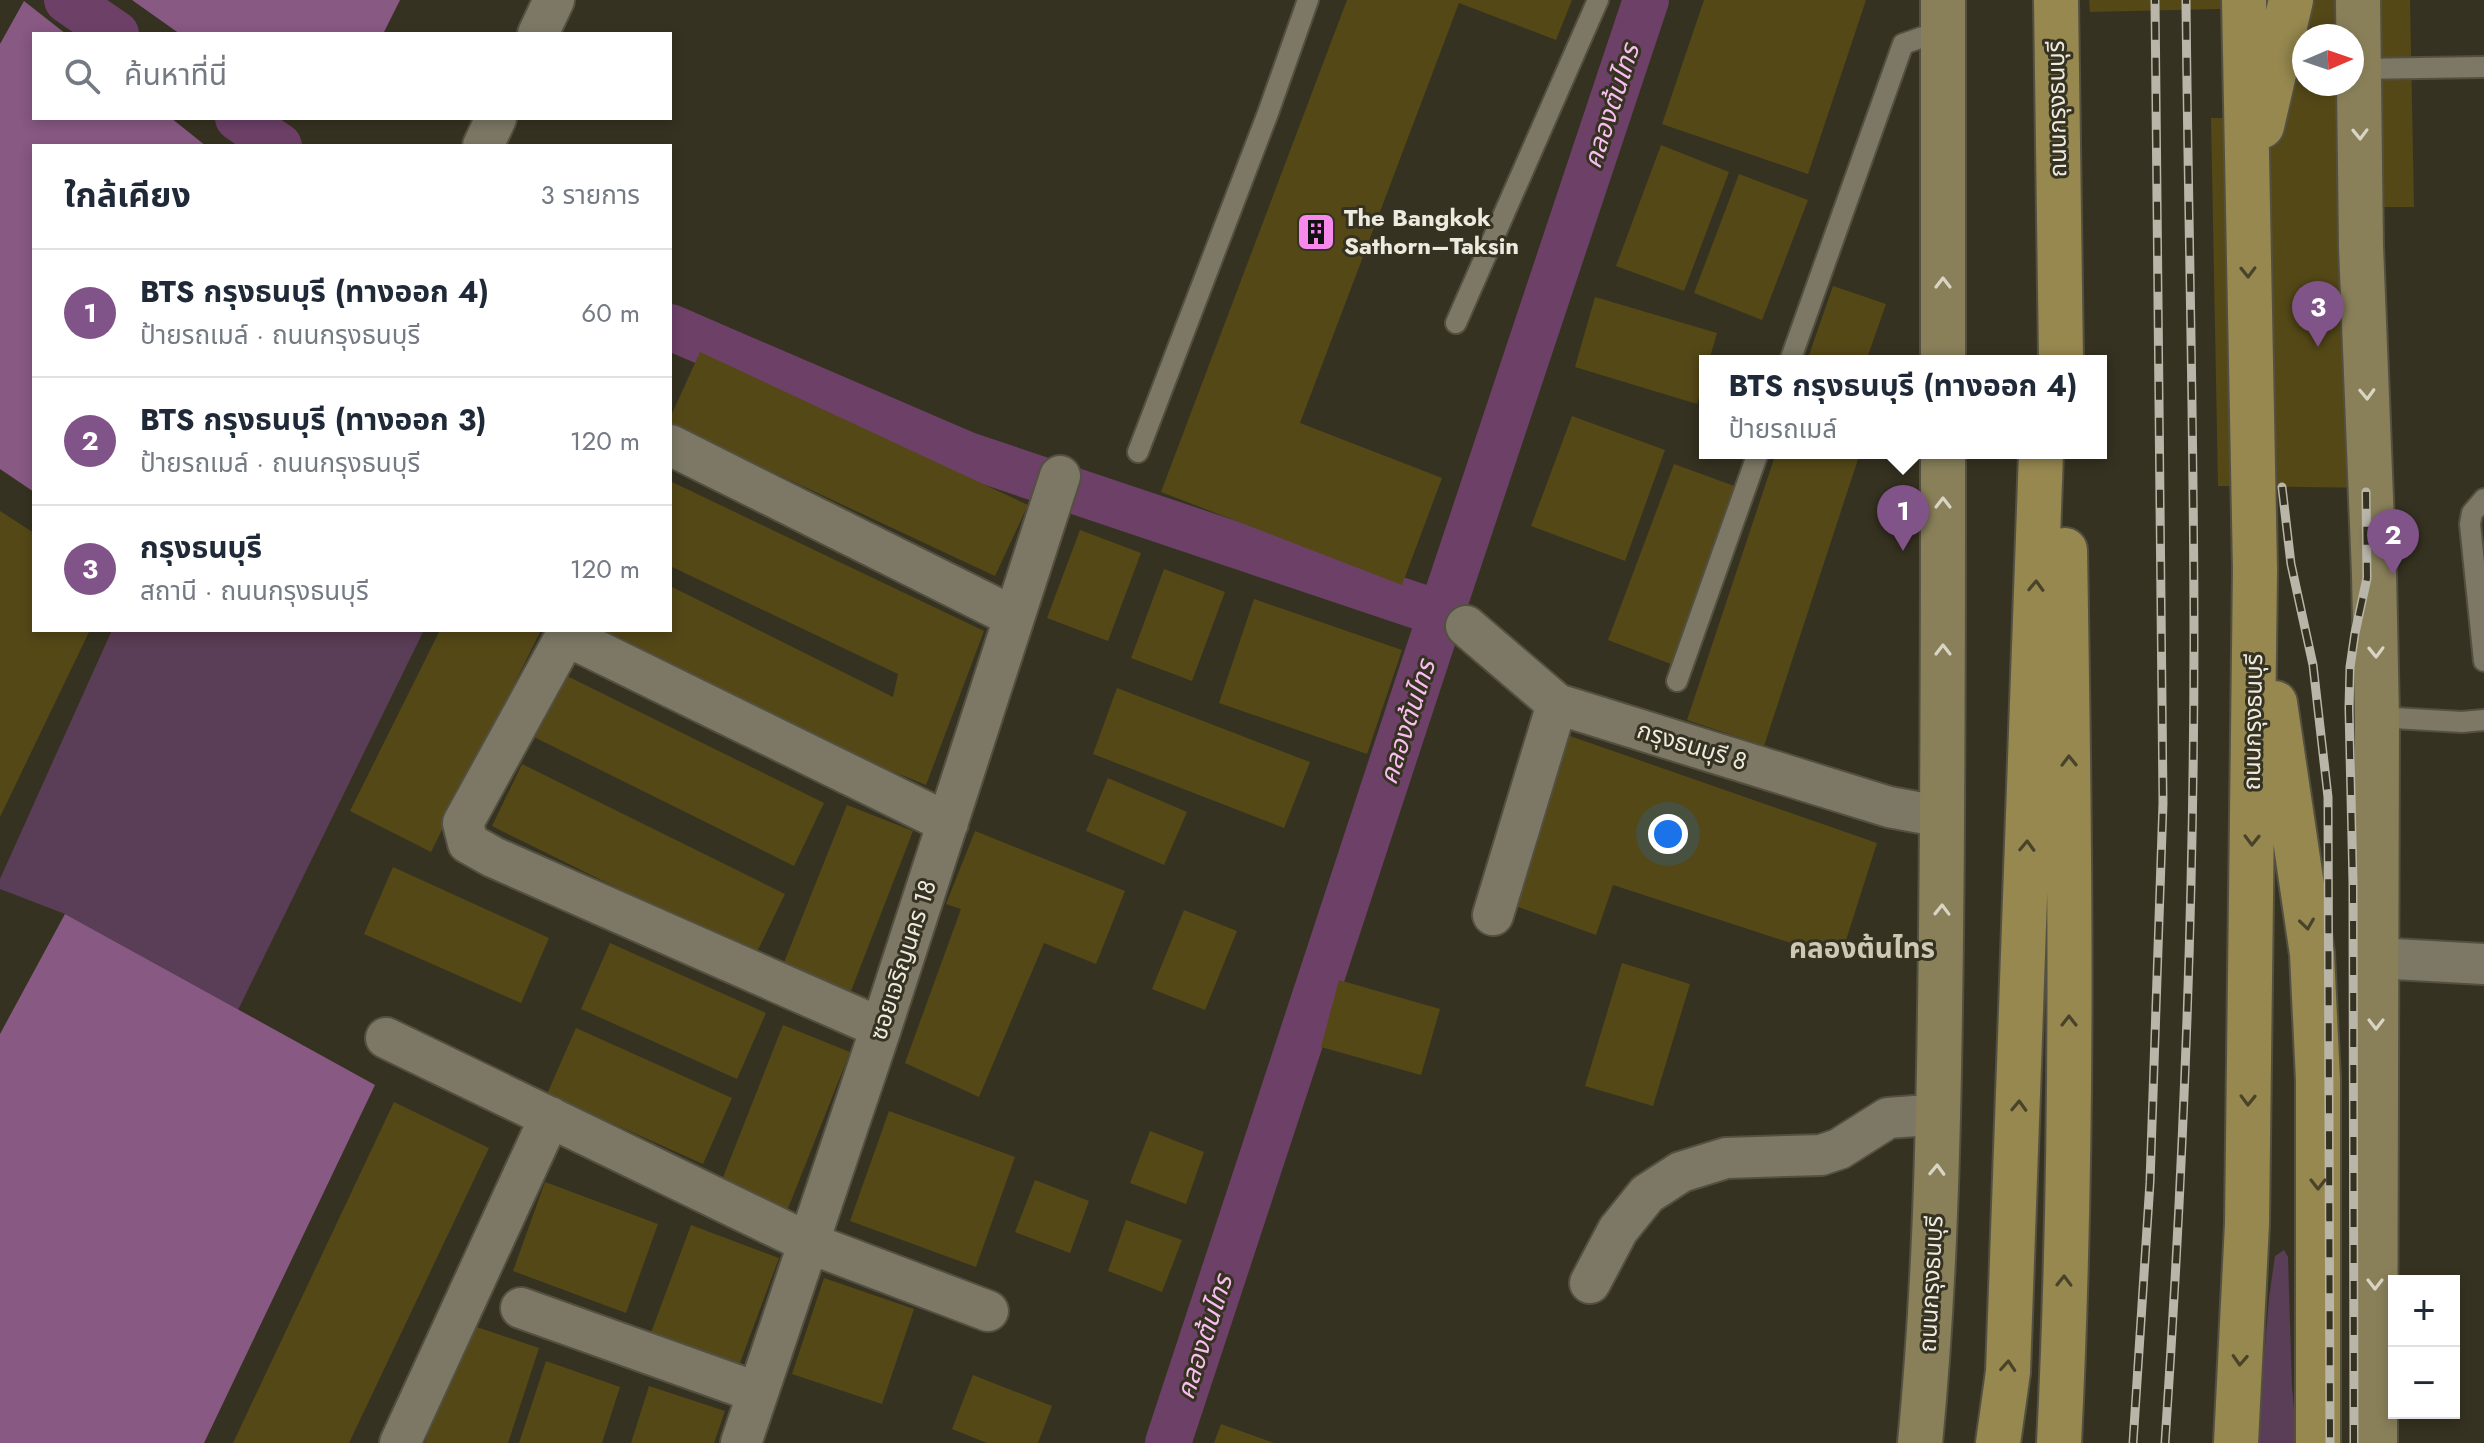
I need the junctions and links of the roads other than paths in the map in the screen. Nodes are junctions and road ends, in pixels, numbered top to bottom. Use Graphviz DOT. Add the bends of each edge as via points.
graph roads {
  1 [pos="554,0"];
  2 [pos="1308,0"];
  3 [pos="1598,0"];
  4 [pos="2056,0"];
  5 [pos="2244,0"];
  6 [pos="2291,0"];
  7 [pos="2358,0"];
  8 [pos="1943,15"];
  9 [pos="2358,24"];
  10 [pos="539,32"];
  11 [pos="2483,67"];
  12 [pos="2364,69"];
  13 [pos="2359,96"];
  14 [pos="2057,98"];
  15 [pos="495,120"];
  16 [pos="484,144"];
  17 [pos="2246,194"];
  18 [pos="1456,323"];
  19 [pos="1792,355"];
  20 [pos="1943,355"];
  21 [pos="2045,355"];
  22 [pos="2061,355"];
  23 [pos="672,446"];
  24 [pos="1138,452"];
  25 [pos="1756,459"];
  26 [pos="1943,459"];
  27 [pos="2041,459"];
  28 [pos="2063,459"];
  29 [pos="1060,476"];
  30 [pos="2484,499"];
  31 [pos="2255,570"];
  32 [pos="1014,617"];
  33 [pos="1466,626"];
  34 [pos="568,633"];
  35 [pos="2484,661"];
  36 [pos="1677,681"];
  37 [pos="1557,704"];
  38 [pos="2377,717"];
  39 [pos="2484,720"];
  40 [pos="1943,817"];
  41 [pos="948,823"];
  42 [pos="1493,915"];
  43 [pos="2377,958"];
  44 [pos="2484,964"];
  45 [pos="881,1028"];
  46 [pos="386,1038"];
  47 [pos="550,1117"];
  48 [pos="1938,1118"];
  49 [pos="809,1243"];
  50 [pos="1590,1283"];
  51 [pos="521,1308"];
  52 [pos="988,1311"];
  53 [pos="756,1392"];
  54 [pos="400,1443"];
  55 [pos="741,1443"];
  56 [pos="1920,1443"];
  57 [pos="1998,1443"];
  58 [pos="2059,1443"];
  59 [pos="2236,1443"];
  60 [pos="2318,1443"];
  61 [pos="2375,1443"];
  1 -- 10 [label="street"];
  2 -- 24 [label="lane"];
  3 -- 18 [label="lane"];
  4 -- 14 [label="main road, ถนนกรุงธนบุรี"];
  5 -- 17 [label="main road, ถนนกรุงธนบุรี"];
  6 -- 17 [label="main road"];
  7 -- 9 [label="main road"];
  8 -- 19 [label="lane" via="1903,44"];
  20 -- 8 [label="main road, one-way"];
  11 -- 12 [label="lane"];
  13 -- 38 [label="main road, one-way"];
  14 -- 21 [label="main road"];
  14 -- 22 [label="main road, ถนนกรุงธนบุรี"];
  15 -- 16 [label="street"];
  17 -- 31 [label="main road, ถนนกรุงธนบุรี, one-way"];
  23 -- 32 [label="street"];
  25 -- 36 [label="lane"];
  40 -- 26 [label="main road, ถนนกรุงธนบุรี, one-way"];
  57 -- 27 [label="main road, one-way" via="2008,1372"];
  58 -- 28 [label="main road, one-way" via="2069,1092"];
  29 -- 32 [label="street, ซอยเจริญนคร 18"];
  30 -- 35 [label="lane" via="2470,524"];
  31 -- 59 [label="main road, ถนนกรุงธนบุรี, one-way" via="2247,1224"];
  31 -- 60 [label="main road, one-way" via="2312,954 2318,1080"];
  32 -- 41 [label="street, ซอยเจริญนคร 18"];
  33 -- 37 [label="street, กรุงธนบุรี 8"];
  34 -- 41 [label="street"];
  34 -- 45 [label="street" via="463,823 468,843"];
  37 -- 40 [label="street, กรุงธนบุรี 8" via="1889,807"];
  37 -- 42 [label="street"];
  38 -- 39 [label="lane"];
  38 -- 43 [label="main road"];
  48 -- 40 [label="main road, ถนนกรุงธนบุรี, one-way"];
  41 -- 45 [label="street, ซอยเจริญนคร 18"];
  43 -- 44 [label="street"];
  43 -- 61 [label="main road, one-way"];
  45 -- 49 [label="street, ซอยเจริญนคร 18"];
  46 -- 47 [label="street"];
  47 -- 49 [label="street"];
  47 -- 54 [label="street"];
  48 -- 50 [label="street" via="1888,1118 1821,1155 1726,1158 1681,1172 1647,1194 1618,1230"];
  56 -- 48 [label="main road, ถนนกรุงธนบุรี, one-way" via="1933,1285"];
  49 -- 52 [label="street"];
  49 -- 53 [label="street, ซอยเจริญนคร 18"];
  51 -- 53 [label="street"];
  53 -- 55 [label="street, ซอยเจริญนคร 18"];
}
